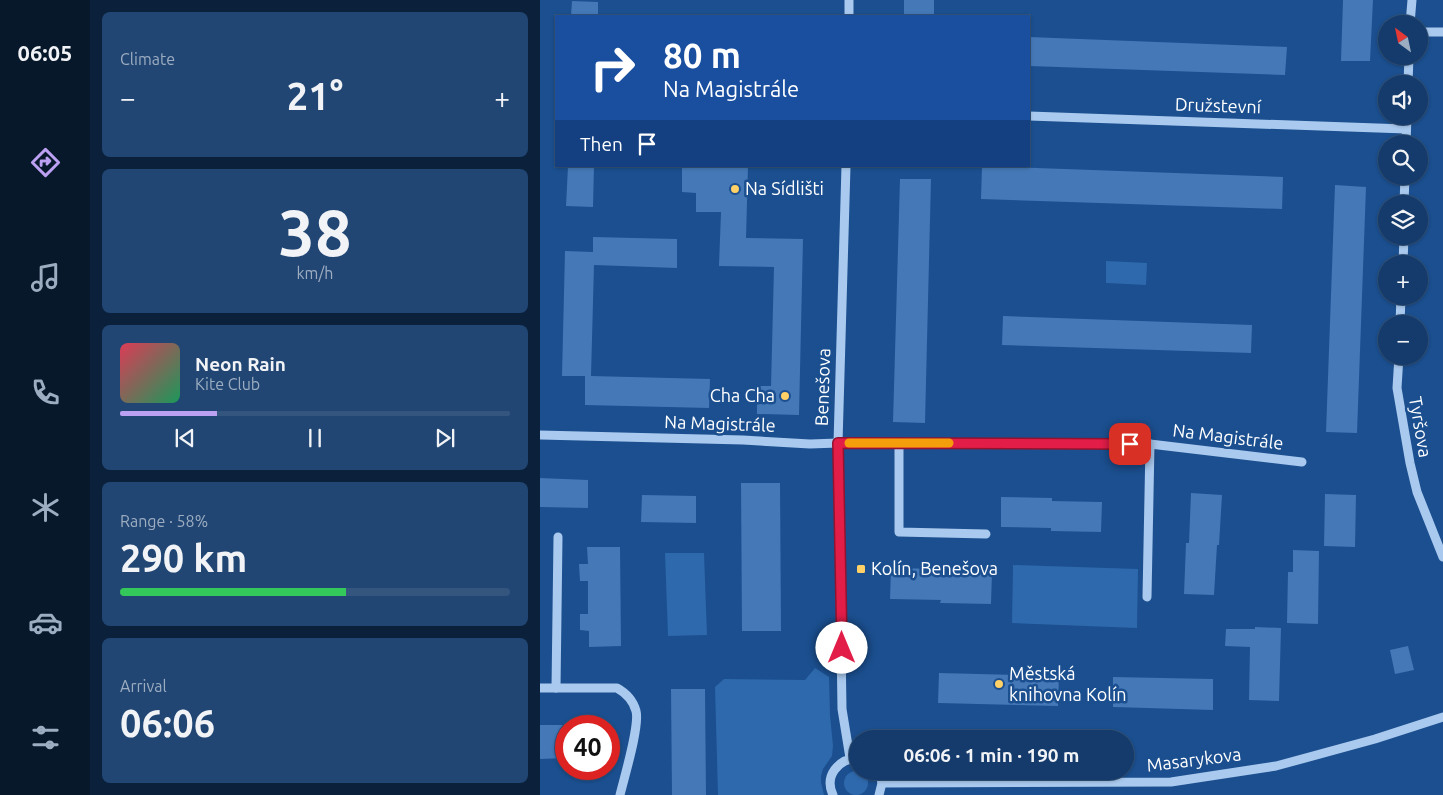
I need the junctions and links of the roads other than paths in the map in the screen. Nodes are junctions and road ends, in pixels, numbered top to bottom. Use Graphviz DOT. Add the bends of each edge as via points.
graph roads {
  1 [pos="849,0"];
  2 [pos="1412,0"];
  3 [pos="849,15"];
  4 [pos="1411,15"];
  5 [pos="1428,32"];
  6 [pos="1443,32"];
  7 [pos="1030,116"];
  8 [pos="1406,125"];
  9 [pos="1406,129"];
  10 [pos="1406,135"];
  11 [pos="846,167"];
  12 [pos="1398,365"];
  13 [pos="540,435"];
  14 [pos="838,443"];
  15 [pos="899,443"];
  16 [pos="1150,444"];
  17 [pos="1302,462"];
  18 [pos="986,534"];
  19 [pos="558,537"];
  20 [pos="1443,557"];
  21 [pos="1147,597"];
  22 [pos="540,688"];
  23 [pos="556,688"];
  24 [pos="1443,717"];
  25 [pos="849,738"];
  26 [pos="849,759"];
  27 [pos="881,780"];
  28 [pos="882,784"];
  29 [pos="620,795"];
  30 [pos="833,795"];
  31 [pos="879,795"];
  1 -- 3 [label="street"];
  2 -- 4 [label="street"];
  5 -- 6 [label="street"];
  7 -- 9 [label="street, Družstevní"];
  8 -- 9 [label="street"];
  9 -- 10 [label="street"];
  11 -- 14 [label="street, Benešova"];
  12 -- 20 [label="street, Tyršova" via="1397,388 1410,463 1417,492"];
  13 -- 14 [label="street, Na Magistrále"];
  14 -- 15 [label="street, Na Magistrále"];
  14 -- 25 [label="street, Benešova" via="842,709"];
  15 -- 16 [label="street, Na Magistrále"];
  15 -- 18 [label="street" via="899,532"];
  16 -- 17 [label="street, Na Magistrále"];
  16 -- 21 [label="street, Na Magistrále"];
  19 -- 23 [label="street"];
  22 -- 23 [label="street"];
  23 -- 29 [label="street" via="617,688 632,701 636,726"];
  24 -- 28 [label="street, Masarykova" via="1276,766 1171,782"];
  26 -- 30 [label="street, Benešova" via="834,770 830,784"];
  27 -- 28 [label="street"];
  28 -- 31 [label="street"];
}
